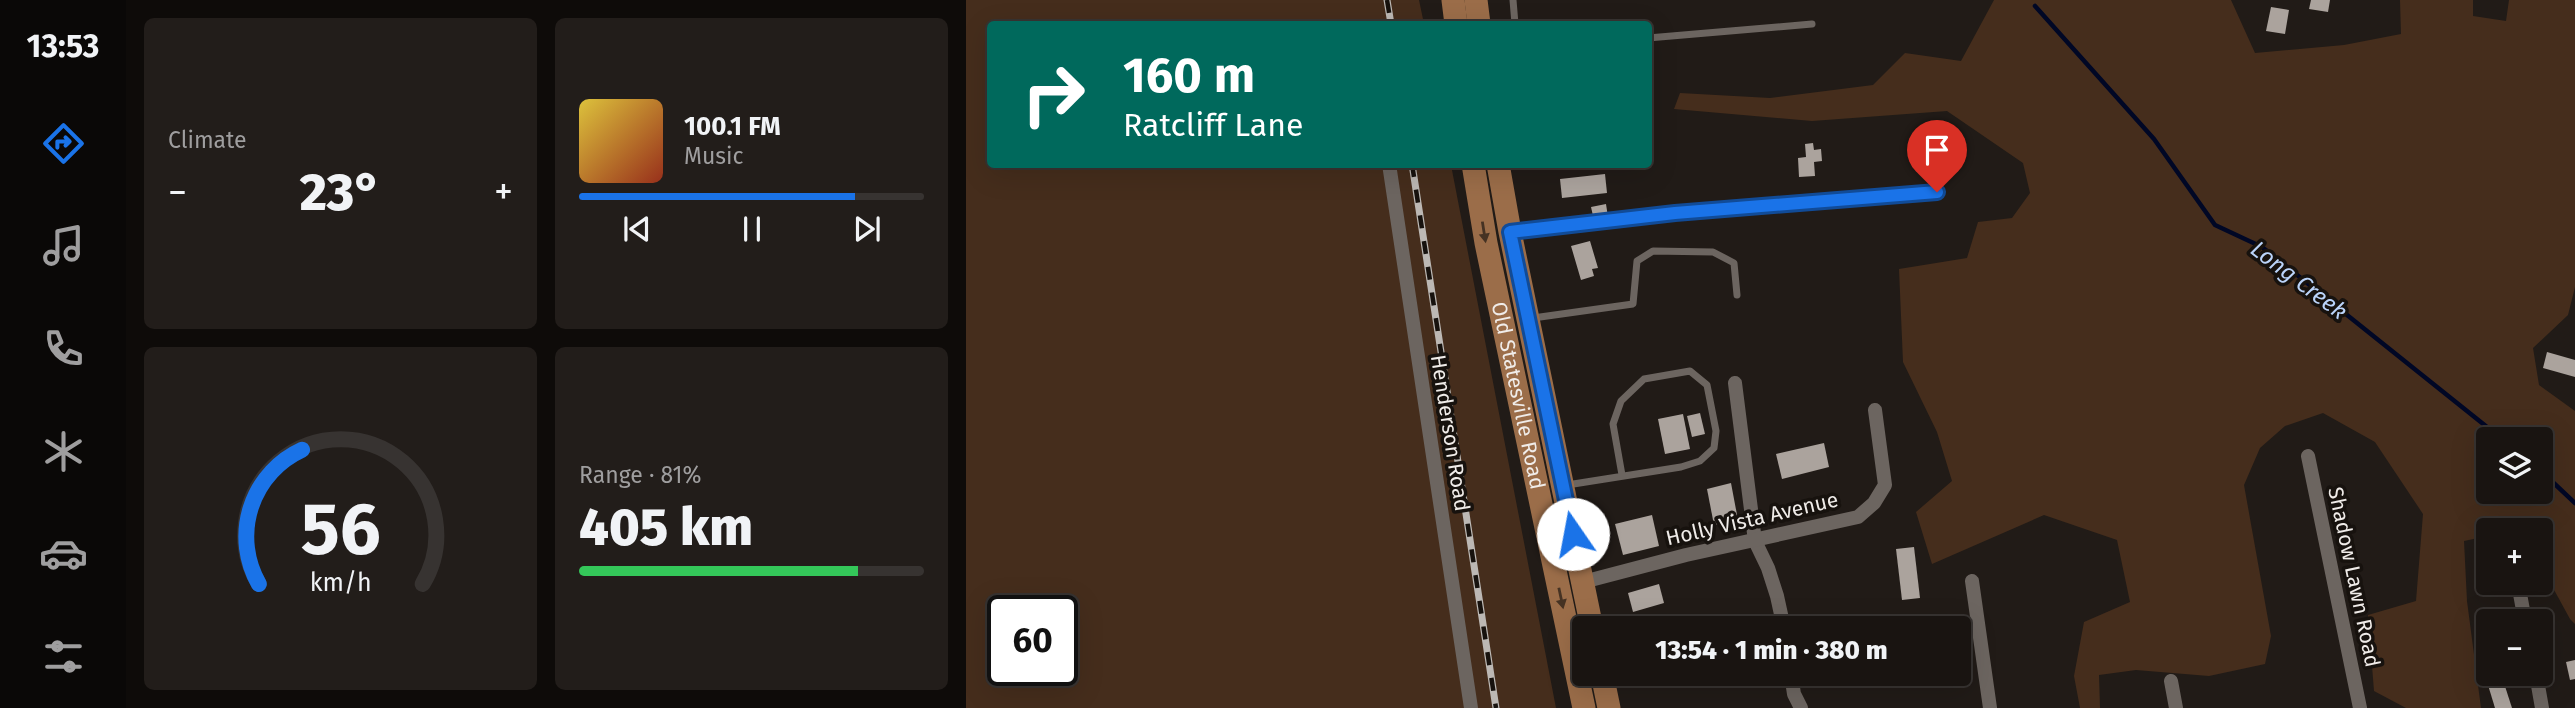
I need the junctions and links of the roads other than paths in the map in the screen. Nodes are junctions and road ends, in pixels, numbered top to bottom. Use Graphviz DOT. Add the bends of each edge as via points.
graph roads {
  1 [pos="1453,0"];
  2 [pos="1476,0"];
  3 [pos="1513,0"];
  4 [pos="1456,21"];
  5 [pos="1479,21"];
  6 [pos="1515,21"];
  7 [pos="1812,24"];
  8 [pos="1652,38"];
  9 [pos="1391,168"];
  10 [pos="1475,168"];
  11 [pos="1500,168"];
  12 [pos="1937,192"];
  13 [pos="1510,232"];
  14 [pos="1737,295"];
  15 [pos="1529,319"];
  16 [pos="1735,383"];
  17 [pos="1875,410"];
  18 [pos="2308,456"];
  19 [pos="1622,475"];
  20 [pos="1563,486"];
  21 [pos="1755,541"];
  22 [pos="1972,581"];
  23 [pos="1583,582"];
  24 [pos="1590,616"];
  25 [pos="1781,616"];
  26 [pos="2171,681"];
  27 [pos="1604,686"];
  28 [pos="1793,686"];
  29 [pos="2538,686"];
  30 [pos="1471,708"];
  31 [pos="1584,708"];
  32 [pos="1609,708"];
  33 [pos="1801,708"];
  34 [pos="1990,708"];
  35 [pos="2176,708"];
  36 [pos="2360,708"];
  37 [pos="2542,708"];
  1 -- 4 [label="main road"];
  2 -- 5 [label="main road"];
  3 -- 6 [label="lane"];
  7 -- 8 [label="lane"];
  9 -- 30 [label="street, Henderson Road"];
  10 -- 31 [label="main road, Old Statesville Road, one-way" via="1486,243"];
  11 -- 13 [label="main road, Old Statesville Road"];
  12 -- 13 [label="street" via="1675,213"];
  13 -- 15 [label="main road, Old Statesville Road"];
  14 -- 15 [label="lane" via="1734,263 1713,252 1653,251 1637,261 1633,304"];
  15 -- 20 [label="main road, Old Statesville Road"];
  16 -- 21 [label="street"];
  17 -- 21 [label="street, Holly Vista Avenue" via="1885,485 1874,503 1858,517"];
  18 -- 36 [label="street, Shadow Lawn Road"];
  19 -- 19 [label="lane" via="1690,464 1714,448 1712,401 1707,385 1690,371 1644,379 1621,401 1613,424"];
  19 -- 20 [label="lane"];
  20 -- 23 [label="main road, Old Statesville Road"];
  21 -- 23 [label="street, Holly Vista Avenue"];
  21 -- 25 [label="street"];
  22 -- 34 [label="street"];
  23 -- 24 [label="main road, Old Statesville Road"];
  26 -- 35 [label="street"];
  27 -- 32 [label="main road"];
  28 -- 33 [label="street"];
  29 -- 37 [label="street"];
}
